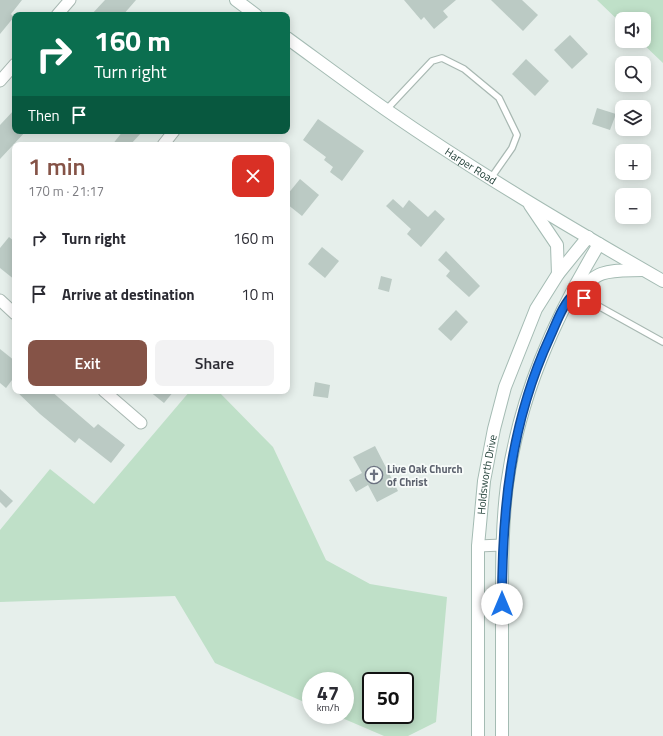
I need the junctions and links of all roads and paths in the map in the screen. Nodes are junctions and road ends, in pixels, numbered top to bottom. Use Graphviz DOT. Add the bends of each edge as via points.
graph roads {
  1 [pos="70,0"];
  2 [pos="236,0"];
  3 [pos="60,12"];
  4 [pos="252,12"];
  5 [pos="290,40"];
  6 [pos="12,67"];
  7 [pos="0,81"];
  8 [pos="386,110"];
  9 [pos="172,134"];
  10 [pos="165,142"];
  11 [pos="491,178"];
  12 [pos="527,200"];
  13 [pos="588,237"];
  14 [pos="599,244"];
  15 [pos="643,270"];
  16 [pos="558,274"];
  17 [pos="663,281"];
  18 [pos="571,295"];
  19 [pos="0,300"];
  20 [pos="12,311"];
  21 [pos="663,342"];
  22 [pos="107,394"];
  23 [pos="141,423"];
  24 [pos="502,545"];
  25 [pos="478,546"];
  26 [pos="478,736"];
  27 [pos="502,736"];
  1 -- 3 [label="street"];
  2 -- 4 [label="main road"];
  5 -- 8 [label="main road, Harper Road"];
  6 -- 7 [label="street"];
  8 -- 11 [label="main road, Harper Road"];
  8 -- 11 [label="lane" via="432,61 442,58 464,69 499,98 517,136 512,148"];
  9 -- 10 [label="street"];
  11 -- 12 [label="main road, Harper Road"];
  12 -- 13 [label="main road, Harper Road"];
  12 -- 16 [label="main road" via="557,245"];
  13 -- 14 [label="main road, Harper Road"];
  13 -- 16 [label="main road, Holdsworth Drive"];
  14 -- 15 [label="main road, Harper Road"];
  14 -- 18 [label="main road, Holdsworth Drive"];
  15 -- 17 [label="main road, Harper Road"];
  15 -- 18 [label="main road" via="603,272 594,276"];
  16 -- 25 [label="main road, Holdsworth Drive" via="536,309 505,387 484,482"];
  18 -- 21 [label="lane"];
  18 -- 24 [label="main road, Holdsworth Drive" via="545,348 527,394 507,485"];
  19 -- 20 [label="street"];
  22 -- 23 [label="street"];
  24 -- 25 [label="street"];
  24 -- 27 [label="main road, Holdsworth Drive"];
  25 -- 26 [label="main road, Holdsworth Drive"];
}
